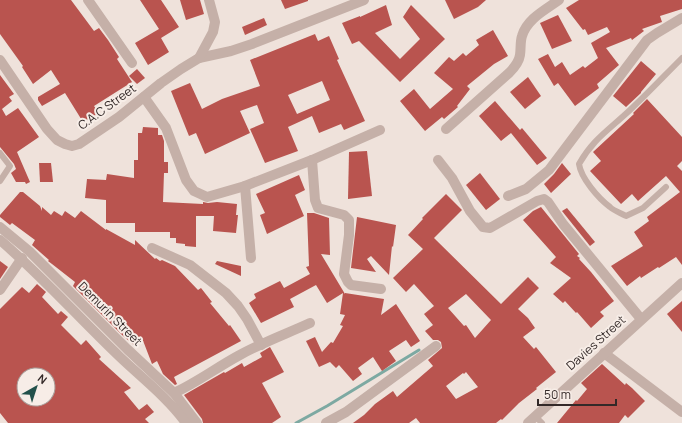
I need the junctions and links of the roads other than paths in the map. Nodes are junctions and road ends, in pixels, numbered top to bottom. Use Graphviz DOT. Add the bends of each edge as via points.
graph roads {
  1 [pos="88,0"];
  2 [pos="209,0"];
  3 [pos="364,0"];
  4 [pos="559,0"];
  5 [pos="682,18"];
  6 [pos="199,58"];
  7 [pos="682,58"];
  8 [pos="0,60"];
  9 [pos="132,63"];
  10 [pos="144,97"];
  11 [pos="446,128"];
  12 [pos="380,130"];
  13 [pos="0,153"];
  14 [pos="312,160"];
  15 [pos="438,160"];
  16 [pos="0,181"];
  17 [pos="246,186"];
  18 [pos="666,187"];
  19 [pos="508,196"];
  20 [pos="0,227"];
  21 [pos="0,240"];
  22 [pos="152,248"];
  23 [pos="22,258"];
  24 [pos="251,258"];
  25 [pos="682,283"];
  26 [pos="381,289"];
  27 [pos="0,290"];
  28 [pos="641,319"];
  29 [pos="310,323"];
  30 [pos="261,345"];
  31 [pos="436,346"];
  32 [pos="604,353"];
  33 [pos="174,393"];
  34 [pos="682,412"];
  35 [pos="535,421"];
  36 [pos="185,422"];
  37 [pos="196,423"];
  38 [pos="326,423"];
  1 -- 9 [label="street"];
  2 -- 6 [label="street" via="215,22 213,32"];
  3 -- 6 [label="street" via="252,44"];
  4 -- 11 [label="street" via="525,28 521,38 520,56 509,74"];
  5 -- 19 [label="street" via="648,40 549,170 526,189"];
  6 -- 10 [label="street, C.A.C Street"];
  7 -- 18 [label="lane" via="599,137 579,164 580,170 596,193 610,208 626,216 643,208"];
  8 -- 10 [label="street, C.A.C Street" via="47,129 57,140 72,146 109,124"];
  10 -- 17 [label="street" via="166,128 186,180 194,191 207,197"];
  12 -- 14 [label="street"];
  13 -- 16 [label="lane" via="10,166"];
  14 -- 17 [label="street"];
  14 -- 26 [label="street" via="318,208 344,214 349,220 344,274 348,282 351,285"];
  15 -- 28 [label="street" via="483,228 490,228 537,200 544,199 548,202"];
  17 -- 24 [label="street"];
  20 -- 33 [label="street, Demurin Street" via="37,259 126,349"];
  21 -- 23 [label="street, Demurin Street"];
  22 -- 30 [label="street" via="190,265 226,293 247,319"];
  23 -- 27 [label="street"];
  23 -- 36 [label="street, Demurin Street" via="166,400"];
  25 -- 28 [label="street, Davies Street"];
  28 -- 32 [label="street, Davies Street"];
  29 -- 30 [label="street"];
  30 -- 33 [label="street"];
  31 -- 38 [label="street" via="346,412"];
  32 -- 34 [label="street"];
  32 -- 35 [label="street, Davies Street"];
  33 -- 37 [label="street, Demurin Street"];
}
